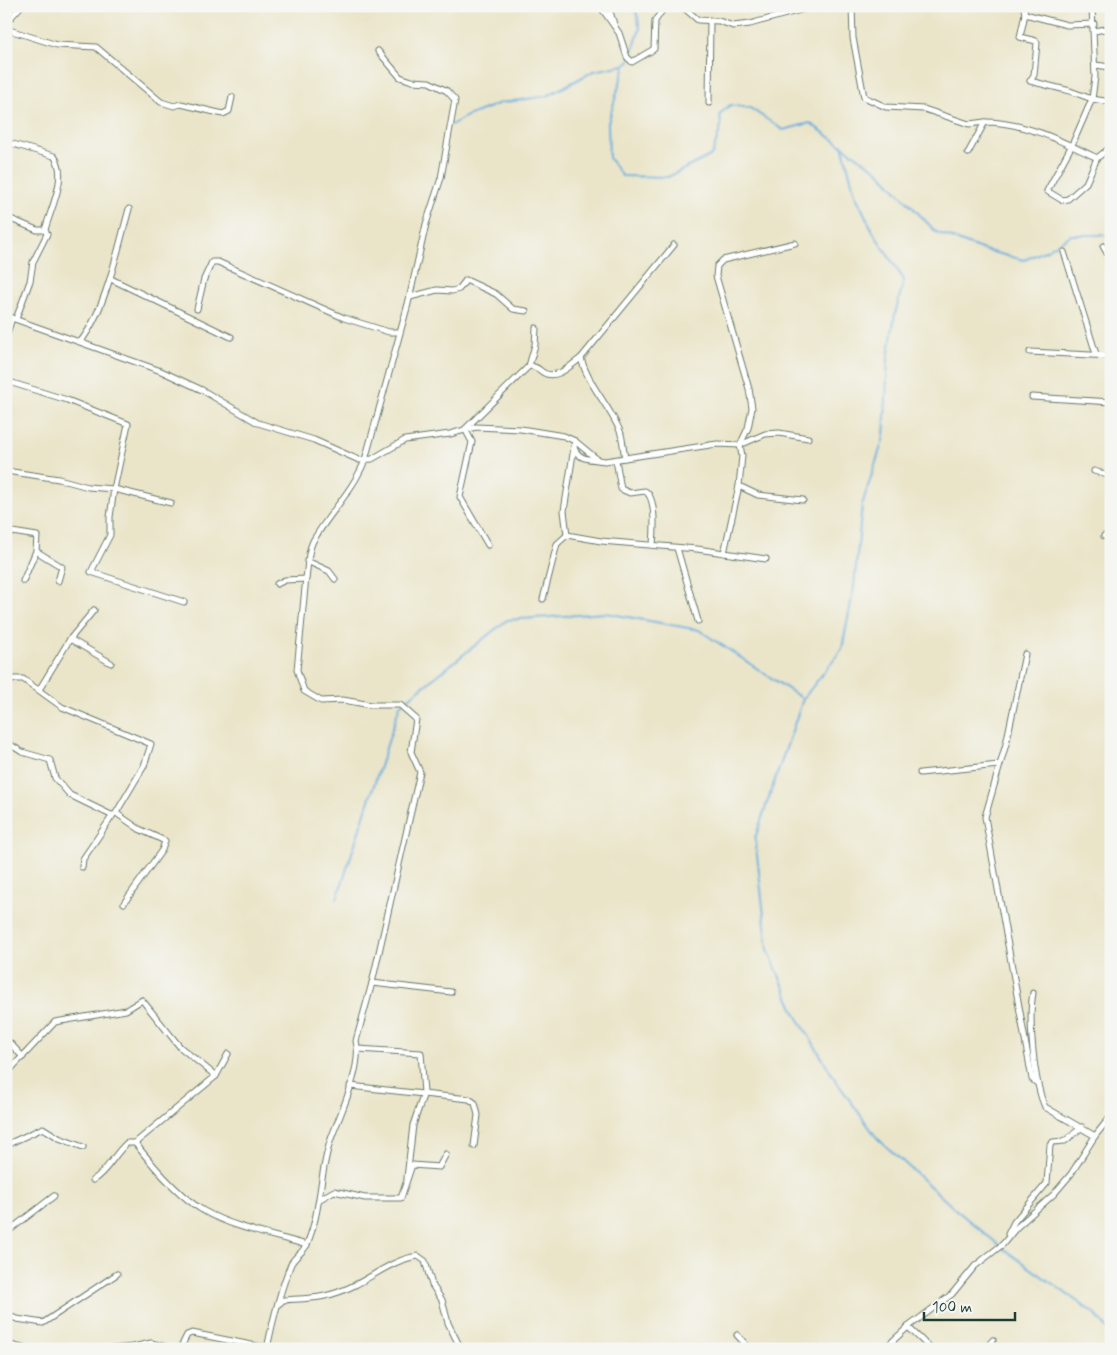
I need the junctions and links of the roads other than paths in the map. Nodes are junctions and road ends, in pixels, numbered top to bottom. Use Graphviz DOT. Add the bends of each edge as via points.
graph roads {
  1 [pos="21,6"];
  2 [pos="600,6"];
  3 [pos="608,6"];
  4 [pos="665,6"];
  5 [pos="815,6"];
  6 [pos="852,6"];
  7 [pos="1026,6"];
  8 [pos="1092,6"];
  9 [pos="684,7"];
  10 [pos="1025,14"];
  11 [pos="710,20"];
  12 [pos="6,23"];
  13 [pos="1094,24"];
  14 [pos="615,27"];
  15 [pos="1111,28"];
  16 [pos="6,30"];
  17 [pos="1094,31"];
  18 [pos="378,51"];
  19 [pos="1095,65"];
  20 [pos="1111,67"];
  21 [pos="232,97"];
  22 [pos="1092,99"];
  23 [pos="1111,102"];
  24 [pos="709,103"];
  25 [pos="985,122"];
  26 [pos="6,142"];
  27 [pos="1072,146"];
  28 [pos="1111,147"];
  29 [pos="968,153"];
  30 [pos="1097,158"];
  31 [pos="129,209"];
  32 [pos="6,217"];
  33 [pos="45,230"];
  34 [pos="795,243"];
  35 [pos="674,245"];
  36 [pos="1103,246"];
  37 [pos="1064,252"];
  38 [pos="1111,260"];
  39 [pos="111,279"];
  40 [pos="410,297"];
  41 [pos="197,309"];
  42 [pos="526,311"];
  43 [pos="6,316"];
  44 [pos="14,318"];
  45 [pos="536,328"];
  46 [pos="400,332"];
  47 [pos="6,337"];
  48 [pos="232,337"];
  49 [pos="81,341"];
  50 [pos="1030,352"];
  51 [pos="1096,354"];
  52 [pos="1111,356"];
  53 [pos="581,358"];
  54 [pos="529,366"];
  55 [pos="6,381"];
  56 [pos="1032,397"];
  57 [pos="1111,402"];
  58 [pos="465,429"];
  59 [pos="808,438"];
  60 [pos="574,444"];
  61 [pos="740,445"];
  62 [pos="625,458"];
  63 [pos="365,460"];
  64 [pos="598,460"];
  65 [pos="616,460"];
  66 [pos="6,471"];
  67 [pos="1094,472"];
  68 [pos="1111,476"];
  69 [pos="739,486"];
  70 [pos="114,489"];
  71 [pos="803,500"];
  72 [pos="170,503"];
  73 [pos="6,531"];
  74 [pos="567,535"];
  75 [pos="1104,536"];
  76 [pos="1111,537"];
  77 [pos="488,545"];
  78 [pos="653,545"];
  79 [pos="677,548"];
  80 [pos="36,551"];
  81 [pos="724,553"];
  82 [pos="766,559"];
  83 [pos="307,561"];
  84 [pos="306,578"];
  85 [pos="335,579"];
  86 [pos="22,581"];
  87 [pos="58,582"];
  88 [pos="277,584"];
  89 [pos="543,599"];
  90 [pos="184,602"];
  91 [pos="94,610"];
  92 [pos="698,621"];
  93 [pos="70,639"];
  94 [pos="1025,654"];
  95 [pos="111,663"];
  96 [pos="7,681"];
  97 [pos="39,690"];
  98 [pos="6,742"];
  99 [pos="999,765"];
  100 [pos="920,773"];
  101 [pos="113,814"];
  102 [pos="82,867"];
  103 [pos="124,903"];
  104 [pos="372,983"];
  105 [pos="451,992"];
  106 [pos="1033,993"];
  107 [pos="6,1039"];
  108 [pos="358,1049"];
  109 [pos="228,1054"];
  110 [pos="23,1057"];
  111 [pos="6,1074"];
  112 [pos="216,1076"];
  113 [pos="1037,1083"];
  114 [pos="350,1086"];
  115 [pos="424,1094"];
  116 [pos="1111,1116"];
  117 [pos="1082,1127"];
  118 [pos="1095,1136"];
  119 [pos="135,1143"];
  120 [pos="6,1144"];
  121 [pos="474,1146"];
  122 [pos="83,1147"];
  123 [pos="446,1154"];
  124 [pos="408,1178"];
  125 [pos="93,1180"];
  126 [pos="54,1196"];
  127 [pos="320,1199"];
  128 [pos="6,1232"];
  129 [pos="1006,1238"];
  130 [pos="307,1245"];
  131 [pos="117,1274"];
  132 [pos="279,1303"];
  133 [pos="6,1314"];
  134 [pos="908,1327"];
  135 [pos="737,1335"];
  136 [pos="994,1340"];
  137 [pos="6,1344"];
  138 [pos="267,1348"];
  139 [pos="26,1349"];
  140 [pos="110,1349"];
  141 [pos="172,1349"];
  142 [pos="180,1349"];
  143 [pos="461,1349"];
  144 [pos="750,1349"];
  145 [pos="884,1349"];
  146 [pos="931,1349"];
  147 [pos="984,1349"];
  1 -- 12 [label="street"];
  2 -- 14 [label="street"];
  3 -- 14 [label="street"];
  4 -- 14 [label="street" via="655,21 654,49 636,61 629,62"];
  5 -- 11 [label="street" via="750,24 733,26"];
  6 -- 25 [label="street" via="853,38 864,97 886,107 924,109 969,124"];
  7 -- 10 [label="street"];
  8 -- 13 [label="street"];
  9 -- 11 [label="street" via="698,20"];
  10 -- 13 [label="street" via="1066,25"];
  10 -- 22 [label="street" via="1020,37 1037,43 1034,75 1030,81 1070,90"];
  11 -- 24 [label="street"];
  13 -- 17 [label="street"];
  15 -- 17 [label="street"];
  16 -- 21 [label="street" via="57,45 96,47 160,102 223,114 229,111"];
  17 -- 19 [label="street"];
  18 -- 40 [label="street" via="400,77 429,82 447,91 455,100 441,178 426,224"];
  19 -- 20 [label="street"];
  19 -- 22 [label="street"];
  22 -- 23 [label="street"];
  22 -- 27 [label="street"];
  25 -- 27 [label="street" via="1027,128"];
  25 -- 29 [label="street"];
  26 -- 33 [label="street" via="54,156 58,162 58,188"];
  27 -- 30 [label="street"];
  27 -- 30 [label="street" via="1048,191 1062,200 1068,199 1086,183"];
  28 -- 30 [label="street"];
  31 -- 39 [label="street"];
  32 -- 33 [label="street" via="37,230"];
  33 -- 44 [label="street" via="47,234 33,262 30,281"];
  34 -- 61 [label="street" via="723,260 717,266 716,276 752,408"];
  35 -- 53 [label="street"];
  36 -- 38 [label="street"];
  37 -- 51 [label="street"];
  39 -- 48 [label="street"];
  39 -- 49 [label="street" via="92,325"];
  40 -- 42 [label="street" via="437,290 452,291 466,280 496,294 513,309"];
  40 -- 46 [label="street"];
  41 -- 46 [label="street" via="208,269 212,262 218,262 344,318 389,332"];
  43 -- 44 [label="street"];
  44 -- 47 [label="street"];
  44 -- 49 [label="street"];
  45 -- 54 [label="street"];
  46 -- 63 [label="street"];
  49 -- 63 [label="street" via="169,375 258,423"];
  50 -- 51 [label="street"];
  51 -- 52 [label="street"];
  53 -- 54 [label="street" via="560,373 551,375"];
  53 -- 62 [label="street" via="584,371 620,432"];
  54 -- 58 [label="street"];
  55 -- 70 [label="street" via="128,424"];
  56 -- 57 [label="street"];
  58 -- 60 [label="street" via="521,429 560,435"];
  58 -- 63 [label="street" via="405,440"];
  58 -- 77 [label="street" via="472,442 460,497"];
  59 -- 61 [label="street" via="764,434"];
  60 -- 64 [label="street"];
  60 -- 64 [label="street" via="577,454"];
  60 -- 74 [label="street" via="564,511"];
  61 -- 62 [label="street" via="717,444"];
  61 -- 69 [label="street"];
  62 -- 65 [label="street"];
  63 -- 83 [label="street" via="356,482 313,542"];
  64 -- 65 [label="street"];
  65 -- 78 [label="street" via="621,489 630,493 645,491 651,498"];
  66 -- 70 [label="street"];
  67 -- 68 [label="street"];
  69 -- 71 [label="street" via="758,495"];
  69 -- 81 [label="street"];
  70 -- 72 [label="street"];
  70 -- 90 [label="street" via="110,535 91,572"];
  73 -- 80 [label="street" via="36,536"];
  74 -- 78 [label="street"];
  74 -- 89 [label="street" via="557,544"];
  75 -- 76 [label="street"];
  78 -- 79 [label="street"];
  79 -- 81 [label="street"];
  79 -- 92 [label="street"];
  80 -- 86 [label="street"];
  80 -- 87 [label="street" via="62,567"];
  81 -- 82 [label="street"];
  83 -- 84 [label="street"];
  83 -- 85 [label="street" via="329,572"];
  84 -- 88 [label="street"];
  84 -- 104 [label="street" via="298,670 304,691 321,701 400,705 416,719 411,752 420,772"];
  91 -- 93 [label="street"];
  93 -- 95 [label="street"];
  93 -- 97 [label="street"];
  94 -- 99 [label="street"];
  96 -- 97 [label="street" via="23,679"];
  97 -- 101 [label="street" via="62,707 150,744 144,766"];
  98 -- 101 [label="street" via="22,752 50,760 55,778 70,795"];
  99 -- 100 [label="street"];
  99 -- 113 [label="street" via="985,817 1032,1078"];
  101 -- 102 [label="street"];
  101 -- 103 [label="street" via="165,841"];
  104 -- 105 [label="street"];
  104 -- 108 [label="street" via="356,1041"];
  106 -- 113 [label="street" via="1031,1011"];
  107 -- 110 [label="street"];
  108 -- 114 [label="street"];
  108 -- 115 [label="street" via="421,1053"];
  109 -- 112 [label="street"];
  110 -- 111 [label="street"];
  110 -- 112 [label="street" via="55,1022 126,1010 142,1000 180,1047"];
  112 -- 119 [label="street"];
  113 -- 117 [label="street" via="1045,1107"];
  114 -- 115 [label="street"];
  114 -- 127 [label="street" via="325,1161"];
  115 -- 121 [label="street" via="468,1099 476,1103 478,1115"];
  115 -- 124 [label="street" via="413,1125"];
  116 -- 118 [label="street"];
  117 -- 118 [label="street"];
  117 -- 129 [label="street" via="1065,1141 1050,1145 1047,1183 1014,1222"];
  118 -- 129 [label="street" via="1054,1194"];
  119 -- 125 [label="street" via="127,1143"];
  119 -- 130 [label="street" via="157,1172 203,1210"];
  120 -- 122 [label="street" via="43,1128"];
  123 -- 124 [label="street" via="439,1167 412,1165"];
  124 -- 127 [label="street" via="401,1198 365,1198 334,1191"];
  126 -- 128 [label="street"];
  127 -- 130 [label="street"];
  129 -- 134 [label="street" via="975,1266 952,1294"];
  130 -- 132 [label="street" via="291,1263"];
  131 -- 133 [label="street" via="43,1322 17,1319"];
  132 -- 138 [label="street"];
  132 -- 143 [label="street" via="283,1300 324,1298 396,1263 418,1256 425,1261 432,1285 442,1300 448,1323"];
  134 -- 145 [label="street"];
  134 -- 146 [label="street"];
  135 -- 144 [label="street"];
  136 -- 147 [label="street"];
  137 -- 139 [label="street"];
  138 -- 142 [label="street" via="192,1332"];
  140 -- 141 [label="street" via="151,1342"];
}
